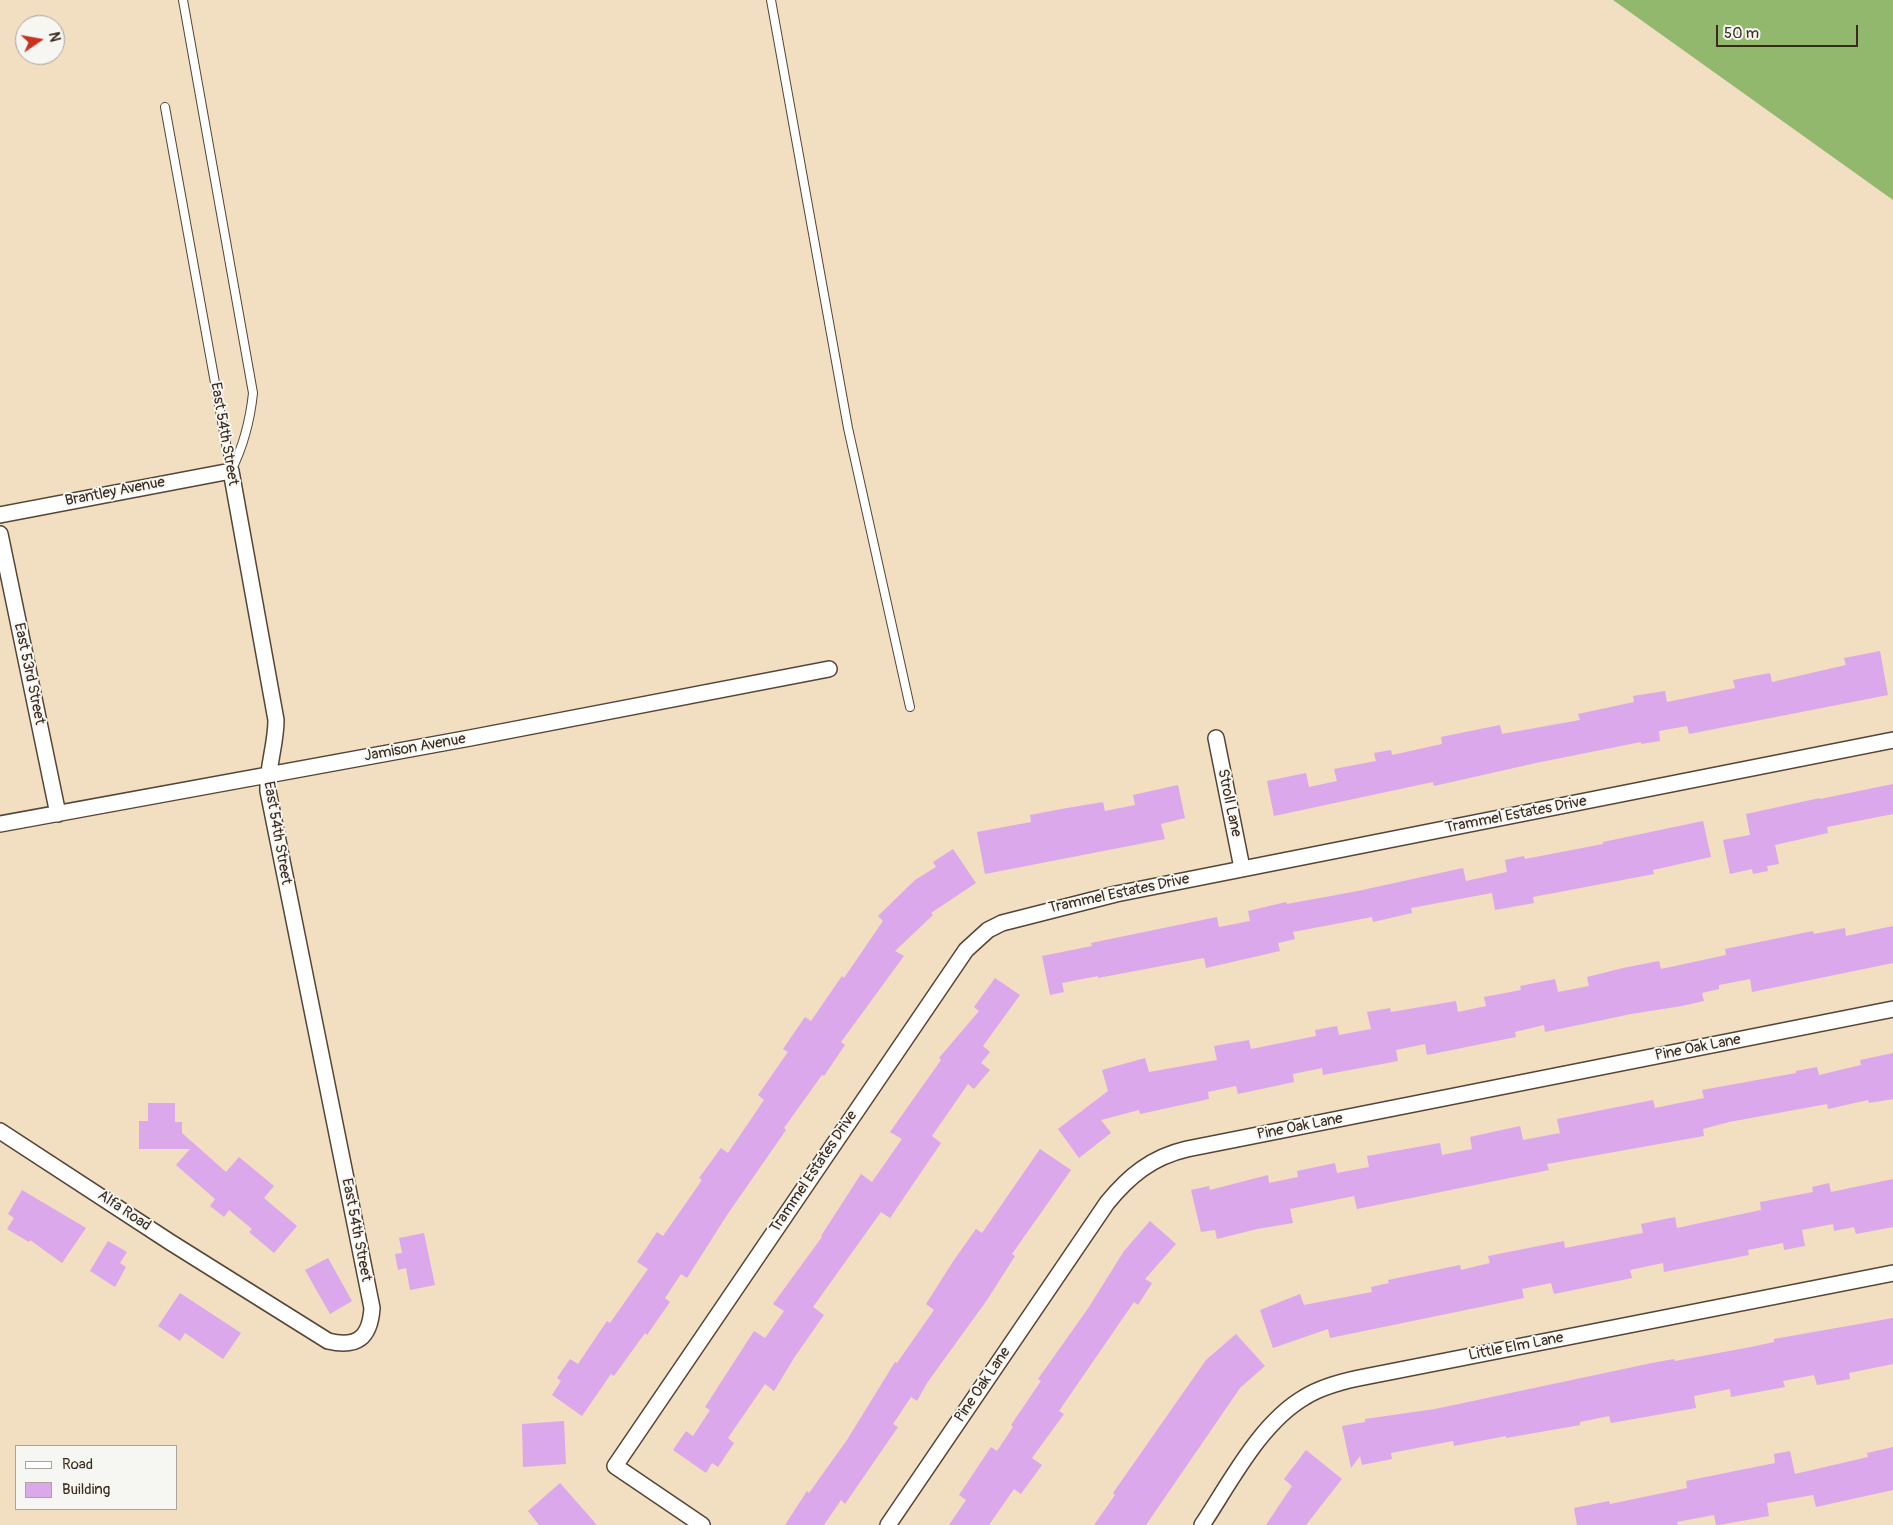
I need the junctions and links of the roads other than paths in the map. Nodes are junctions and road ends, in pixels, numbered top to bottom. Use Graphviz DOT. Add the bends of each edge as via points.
graph roads {
  1 [pos="183,0"];
  2 [pos="770,0"];
  3 [pos="165,107"];
  4 [pos="231,470"];
  5 [pos="0,515"];
  6 [pos="0,534"];
  7 [pos="830,669"];
  8 [pos="910,707"];
  9 [pos="1216,738"];
  10 [pos="1893,740"];
  11 [pos="267,775"];
  12 [pos="58,814"];
  13 [pos="0,824"];
  14 [pos="1242,868"];
  15 [pos="1893,1010"];
  16 [pos="0,1131"];
  17 [pos="1893,1273"];
  18 [pos="247,1291"];
  19 [pos="702,1525"];
  20 [pos="888,1525"];
  21 [pos="1202,1525"];
  1 -- 4 [label="lane" via="252,393 250,424 242,450"];
  2 -- 8 [label="lane" via="848,428"];
  3 -- 4 [label="lane, East 54th Street"];
  4 -- 5 [label="street, Brantley Avenue"];
  4 -- 11 [label="street, East 54th Street" via="276,720 273,755"];
  6 -- 12 [label="street, East 53rd Street"];
  7 -- 11 [label="street, Jamison Avenue"];
  9 -- 14 [label="street, Stroll Lane"];
  10 -- 14 [label="street, Trammel Estates Drive"];
  11 -- 12 [label="street, Jamison Avenue"];
  11 -- 18 [label="street, East 54th Street" via="372,1308 371,1321 365,1334 356,1342 328,1341"];
  12 -- 13 [label="street, Jamison Avenue"];
  14 -- 19 [label="street, Trammel Estates Drive" via="1017,917 988,930 954,966 615,1466"];
  15 -- 20 [label="street, Pine Oak Lane" via="1171,1152 1154,1160 1123,1183 1107,1203"];
  16 -- 18 [label="street, Alfa Road"];
  17 -- 21 [label="street, Little Elm Lane" via="1359,1378 1318,1390 1273,1423"];
}
